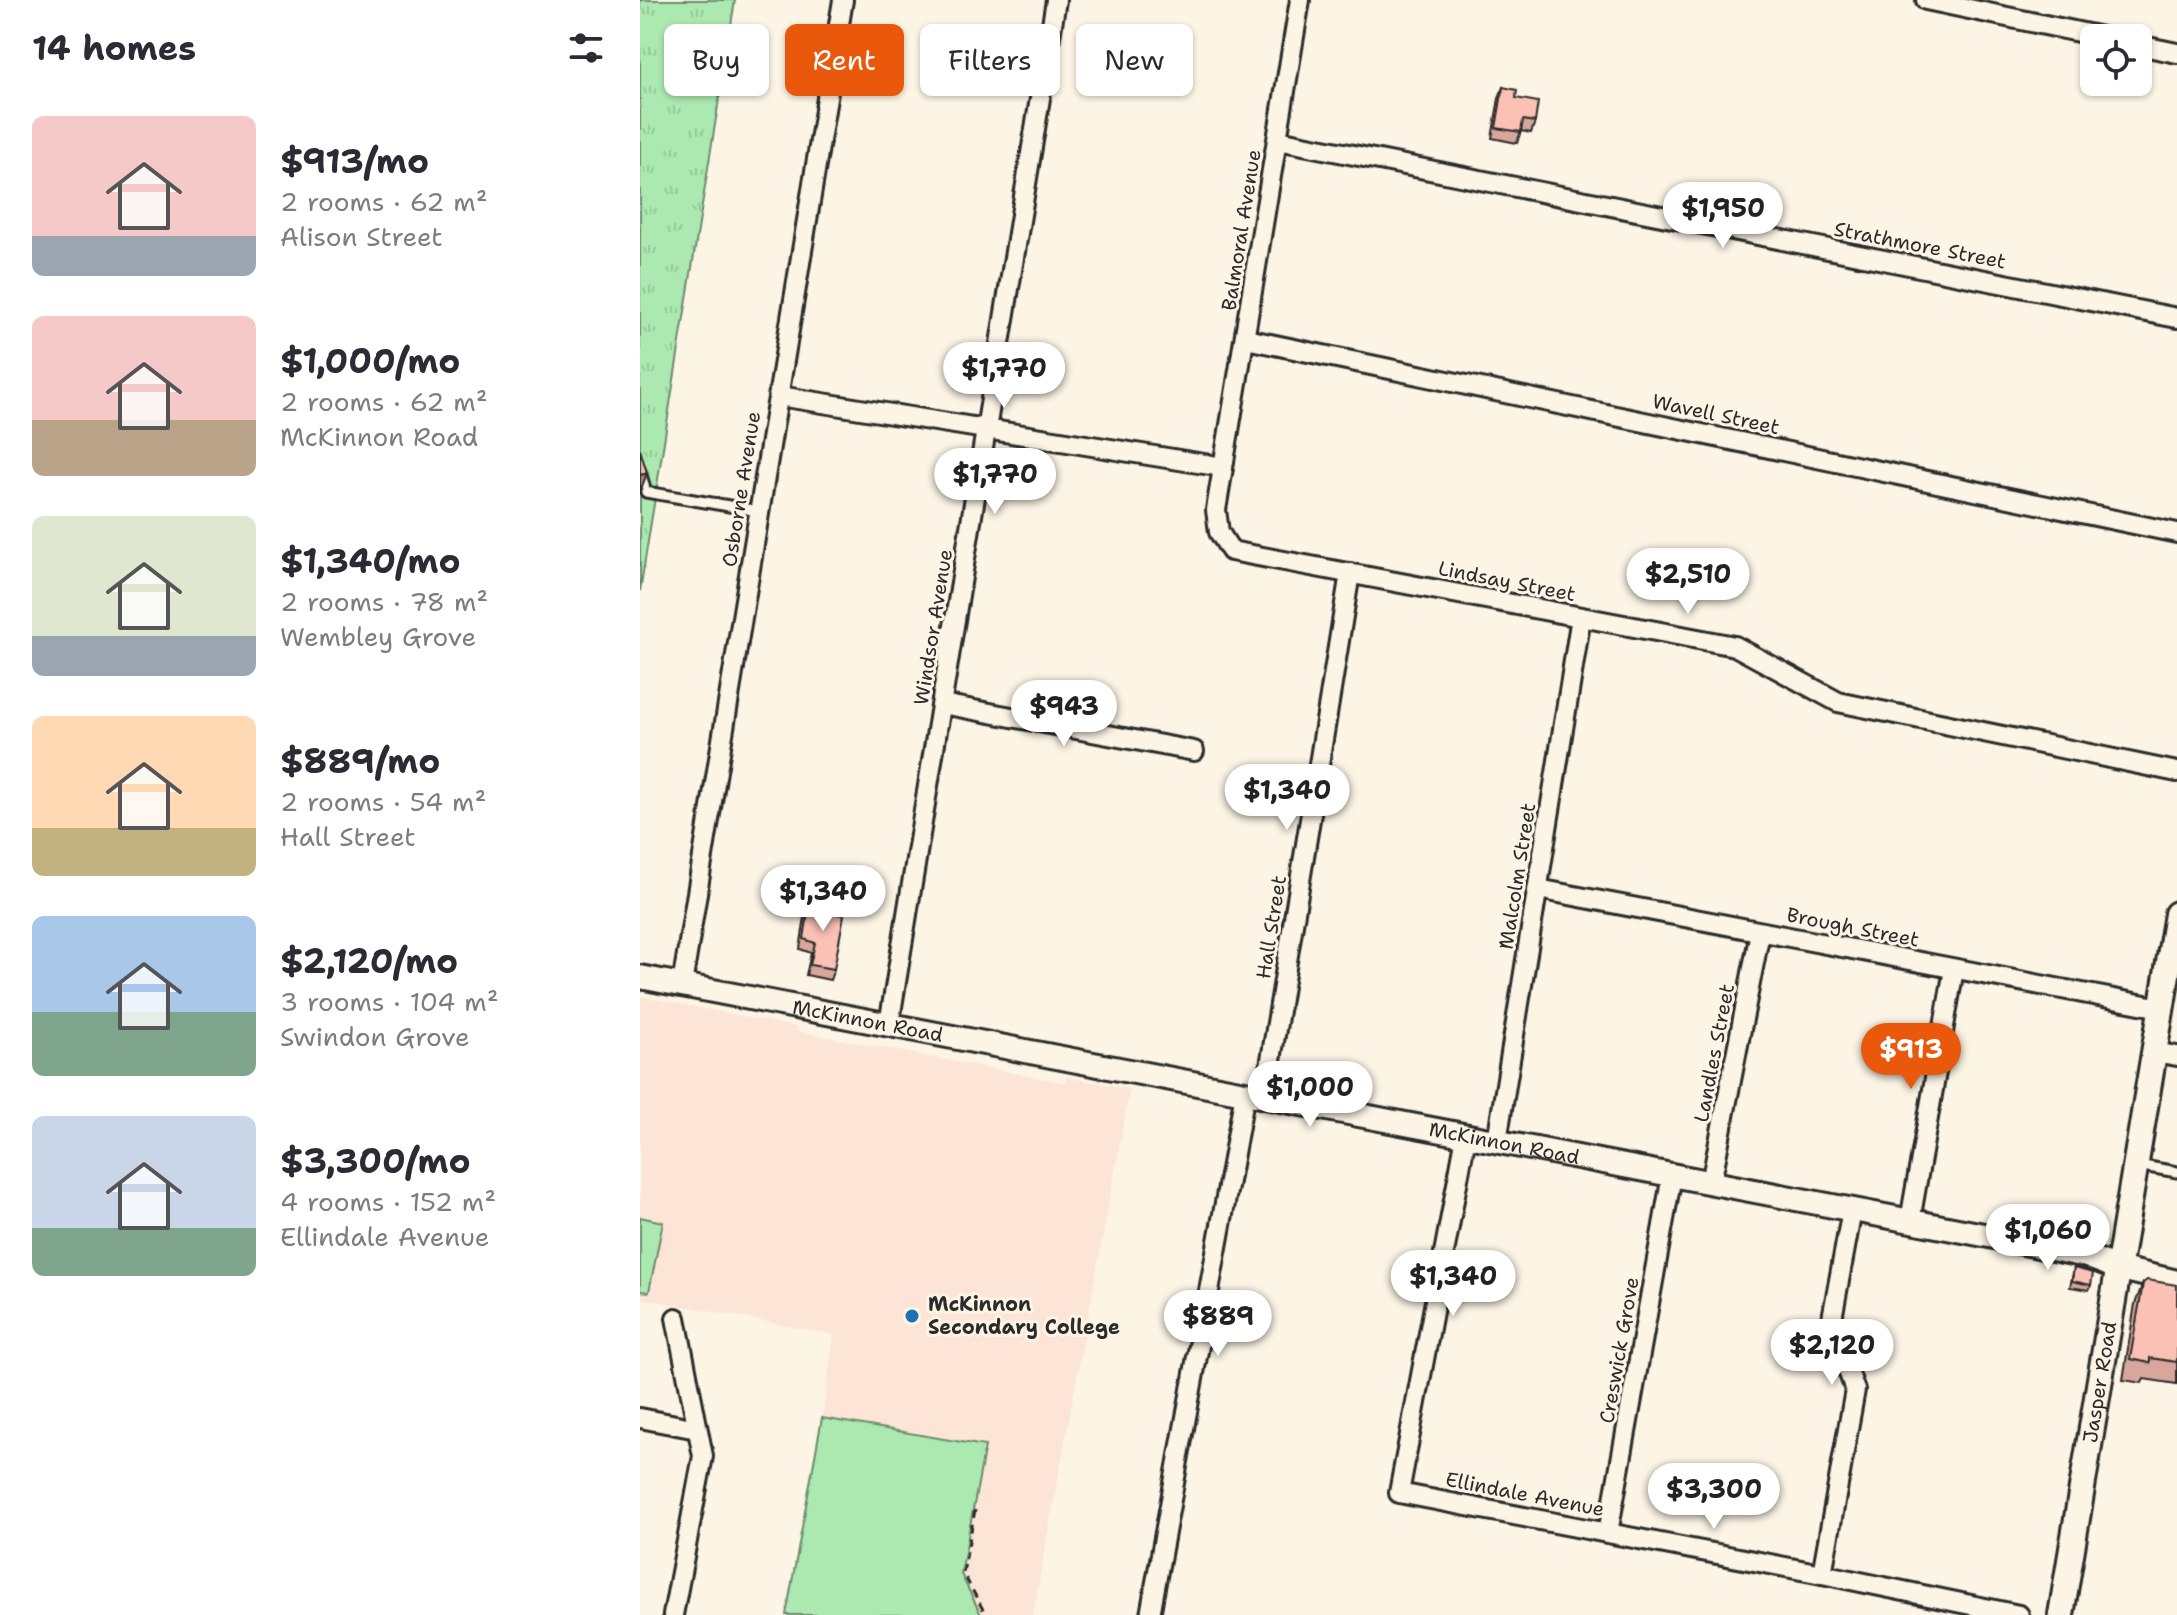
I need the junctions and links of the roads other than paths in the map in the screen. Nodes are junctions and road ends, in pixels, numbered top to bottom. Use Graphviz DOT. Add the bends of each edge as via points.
graph roads {
  1 [pos="843,0"];
  2 [pos="1056,0"];
  3 [pos="1300,0"];
  4 [pos="1926,0"];
  5 [pos="2080,32"];
  6 [pos="2152,48"];
  7 [pos="2177,53"];
  8 [pos="1278,140"];
  9 [pos="2177,318"];
  10 [pos="1246,339"];
  11 [pos="779,396"];
  12 [pos="988,429"];
  13 [pos="1223,467"];
  14 [pos="640,471"];
  15 [pos="760,511"];
  16 [pos="2177,533"];
  17 [pos="1350,573"];
  18 [pos="1581,617"];
  19 [pos="942,704"];
  20 [pos="1194,751"];
  21 [pos="2177,772"];
  22 [pos="1538,889"];
  23 [pos="2177,914"];
  24 [pos="1760,932"];
  25 [pos="1954,969"];
  26 [pos="640,977"];
  27 [pos="682,985"];
  28 [pos="2161,1008"];
  29 [pos="889,1025"];
  30 [pos="2166,1054"];
  31 [pos="1255,1095"];
  32 [pos="1466,1136"];
  33 [pos="1497,1141"];
  34 [pos="2135,1164"];
  35 [pos="2177,1172"];
  36 [pos="1672,1175"];
  37 [pos="1711,1183"];
  38 [pos="1852,1210"];
  39 [pos="1910,1221"];
  40 [pos="2117,1268"];
  41 [pos="2177,1282"];
  42 [pos="676,1318"];
  43 [pos="640,1418"];
  44 [pos="697,1429"];
  45 [pos="1608,1533"];
  46 [pos="1822,1574"];
  47 [pos="673,1615"];
  48 [pos="1150,1615"];
  49 [pos="2019,1615"];
  50 [pos="2061,1615"];
  1 -- 11 [label="street, Osborne Avenue"];
  2 -- 12 [label="street, Windsor Avenue"];
  3 -- 8 [label="street, Balmoral Avenue"];
  4 -- 5 [label="street"];
  6 -- 7 [label="street"];
  8 -- 9 [label="street, Strathmore Street"];
  8 -- 10 [label="street, Balmoral Avenue"];
  10 -- 13 [label="street, Balmoral Avenue"];
  10 -- 16 [label="street, Wavell Street"];
  11 -- 12 [label="street"];
  11 -- 15 [label="street, Osborne Avenue"];
  12 -- 13 [label="street"];
  12 -- 19 [label="street, Windsor Avenue"];
  13 -- 17 [label="street, Lindsay Street" via="1216,510 1219,532 1231,551"];
  14 -- 15 [label="lane" via="646,492"];
  15 -- 27 [label="street, Osborne Avenue"];
  17 -- 18 [label="street, Lindsay Street"];
  17 -- 31 [label="street, Hall Street"];
  18 -- 21 [label="street, Lindsay Street" via="1735,646 1838,702"];
  18 -- 22 [label="street, Malcolm Street"];
  19 -- 20 [label="street"];
  19 -- 29 [label="street, Windsor Avenue"];
  22 -- 24 [label="street, Brough Street"];
  22 -- 33 [label="street, Malcolm Street"];
  23 -- 28 [label="main road, Jasper Road"];
  24 -- 25 [label="street, Brough Street"];
  24 -- 37 [label="street, Landles Street"];
  25 -- 28 [label="street, Brough Street"];
  25 -- 39 [label="street"];
  26 -- 27 [label="street, McKinnon Road"];
  27 -- 29 [label="street, McKinnon Road"];
  28 -- 30 [label="main road, Jasper Road"];
  29 -- 31 [label="street, McKinnon Road"];
  30 -- 34 [label="main road, Jasper Road"];
  31 -- 32 [label="street, McKinnon Road"];
  31 -- 48 [label="street, Hall Street"];
  32 -- 33 [label="street, McKinnon Road"];
  32 -- 45 [label="street, Ellindale Avenue" via="1399,1493"];
  33 -- 36 [label="street, McKinnon Road"];
  34 -- 35 [label="lane"];
  34 -- 40 [label="main road, Jasper Road"];
  36 -- 37 [label="street, McKinnon Road"];
  36 -- 45 [label="street, Creswick Grove"];
  37 -- 38 [label="street, McKinnon Road"];
  38 -- 39 [label="street, McKinnon Road"];
  38 -- 46 [label="street" via="1831,1324 1855,1390"];
  39 -- 40 [label="street, McKinnon Road" via="2087,1256"];
  40 -- 41 [label="street, McKinnon Road"];
  40 -- 50 [label="main road, Jasper Road"];
  42 -- 44 [label="street"];
  43 -- 44 [label="street"];
  44 -- 47 [label="street" via="703,1456"];
  45 -- 46 [label="street, Ellindale Avenue"];
  46 -- 49 [label="street, Ellindale Avenue"];
}
